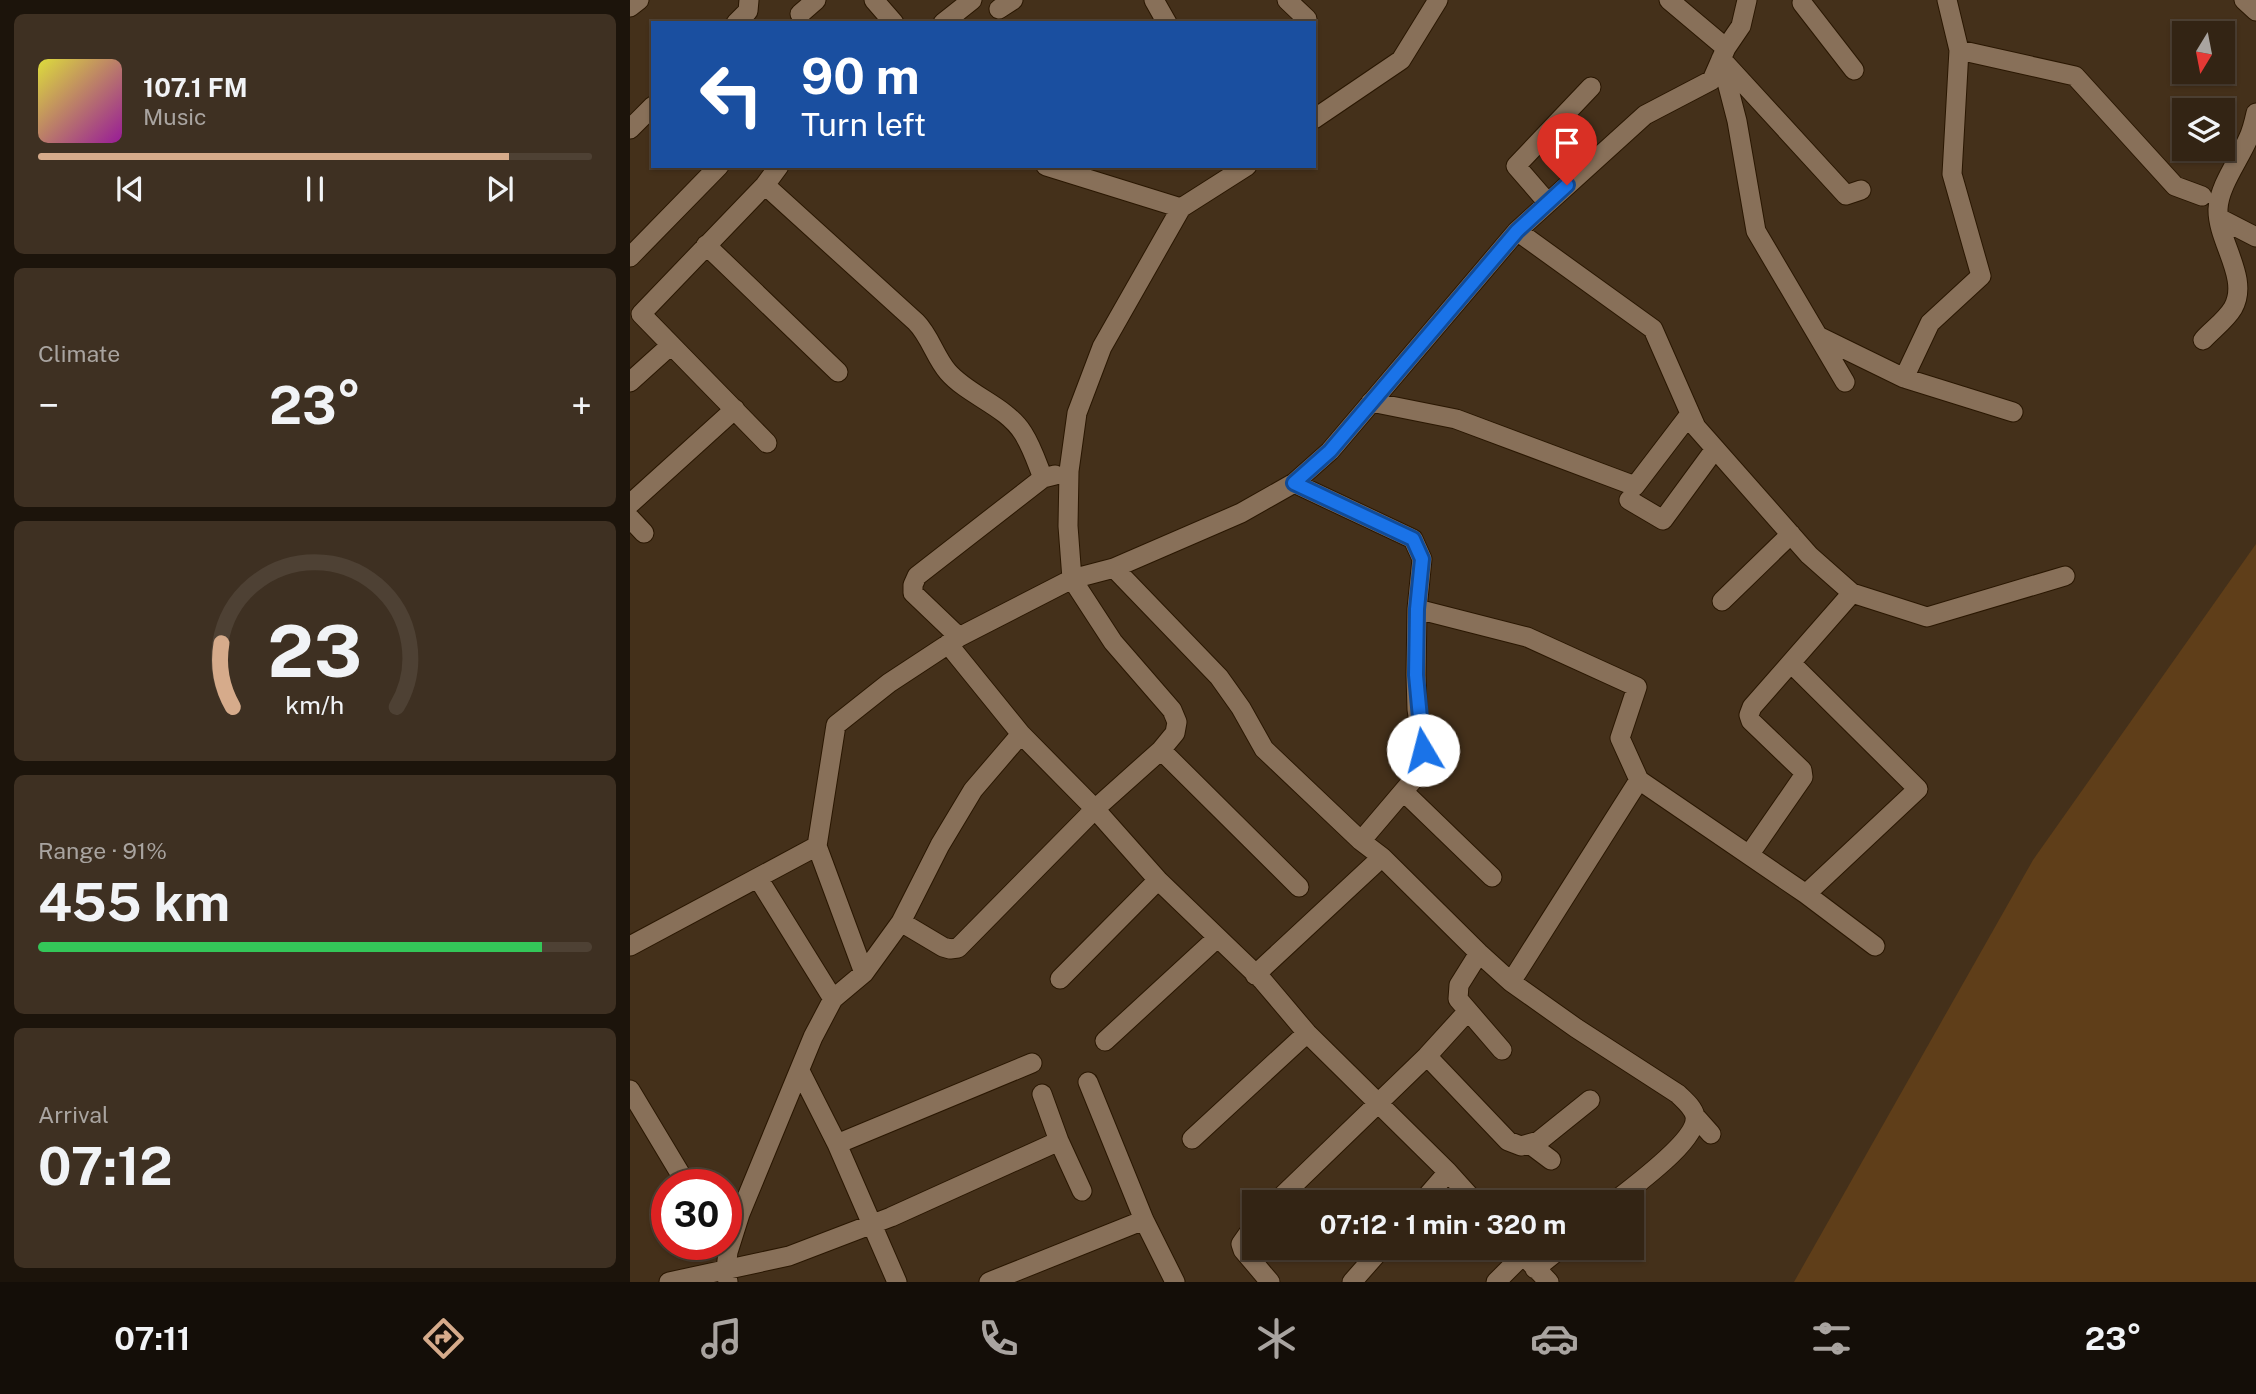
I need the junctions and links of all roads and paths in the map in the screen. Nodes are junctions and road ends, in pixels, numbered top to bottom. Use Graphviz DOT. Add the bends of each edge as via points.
graph roads {
  1 [pos="639,0"];
  2 [pos="748,0"];
  3 [pos="816,0"];
  4 [pos="874,0"];
  5 [pos="972,0"];
  6 [pos="1154,0"];
  7 [pos="1287,0"];
  8 [pos="1438,0"];
  9 [pos="1669,0"];
  10 [pos="1746,0"];
  11 [pos="1947,0"];
  12 [pos="2244,0"];
  13 [pos="1801,1"];
  14 [pos="630,7"];
  15 [pos="2256,11"];
  16 [pos="800,15"];
  17 [pos="1307,19"];
  18 [pos="738,21"];
  19 [pos="892,21"];
  20 [pos="946,21"];
  21 [pos="1166,21"];
  22 [pos="1959,50"];
  23 [pos="1723,54"];
  24 [pos="1854,70"];
  25 [pos="1591,87"];
  26 [pos="651,108"];
  27 [pos="2256,113"];
  28 [pos="1316,118"];
  29 [pos="630,129"];
  30 [pos="717,168"];
  31 [pos="1052,168"];
  32 [pos="1237,169"];
  33 [pos="772,172"];
  34 [pos="1861,190"];
  35 [pos="2202,196"];
  36 [pos="1548,203"];
  37 [pos="1181,208"];
  38 [pos="2219,218"];
  39 [pos="1517,231"];
  40 [pos="2256,237"];
  41 [pos="706,245"];
  42 [pos="630,257"];
  43 [pos="1818,336"];
  44 [pos="2203,340"];
  45 [pos="671,345"];
  46 [pos="838,372"];
  47 [pos="1904,378"];
  48 [pos="630,382"];
  49 [pos="1845,382"];
  50 [pos="1371,402"];
  51 [pos="734,408"];
  52 [pos="2012,412"];
  53 [pos="1690,414"];
  54 [pos="767,443"];
  55 [pos="1715,449"];
  56 [pos="1069,471"];
  57 [pos="1043,478"];
  58 [pos="1294,483"];
  59 [pos="1629,500"];
  60 [pos="630,504"];
  61 [pos="630,518"];
  62 [pos="644,533"];
  63 [pos="1791,534"];
  64 [pos="1114,568"];
  65 [pos="2065,576"];
  66 [pos="1072,579"];
  67 [pos="1852,593"];
  68 [pos="1722,601"];
  69 [pos="1417,609"];
  70 [pos="954,641"];
  71 [pos="1791,663"];
  72 [pos="1021,734"];
  73 [pos="1161,750"];
  74 [pos="1639,780"];
  75 [pos="1404,792"];
  76 [pos="1095,809"];
  77 [pos="1361,841"];
  78 [pos="817,846"];
  79 [pos="1749,855"];
  80 [pos="1382,857"];
  81 [pos="1492,877"];
  82 [pos="758,878"];
  83 [pos="1158,880"];
  84 [pos="1299,887"];
  85 [pos="1806,894"];
  86 [pos="901,922"];
  87 [pos="1217,938"];
  88 [pos="630,946"];
  89 [pos="1875,946"];
  90 [pos="1479,953"];
  91 [pos="864,973"];
  92 [pos="1060,979"];
  93 [pos="1511,982"];
  94 [pos="1263,983"];
  95 [pos="833,999"];
  96 [pos="1467,1012"];
  97 [pos="1307,1033"];
  98 [pos="1105,1041"];
  99 [pos="1502,1050"];
  100 [pos="1427,1056"];
  101 [pos="1032,1063"];
  102 [pos="800,1071"];
  103 [pos="1088,1082"];
  104 [pos="630,1090"];
  105 [pos="1042,1094"];
  106 [pos="1590,1100"];
  107 [pos="1378,1105"];
  108 [pos="1695,1116"];
  109 [pos="1711,1134"];
  110 [pos="1192,1139"];
  111 [pos="1059,1141"];
  112 [pos="837,1144"];
  113 [pos="1531,1145"];
  114 [pos="1551,1160"];
  115 [pos="677,1169"];
  116 [pos="1448,1172"];
  117 [pos="1289,1190"];
  118 [pos="1432,1190"];
  119 [pos="1464,1190"];
  120 [pos="1628,1190"];
  121 [pos="1082,1191"];
  122 [pos="1144,1220"];
  123 [pos="872,1225"];
  124 [pos="1251,1260"];
  125 [pos="1371,1260"];
  126 [pos="726,1262"];
  127 [pos="1531,1264"];
  128 [pos="669,1282"];
  129 [pos="897,1282"];
  130 [pos="989,1282"];
  131 [pos="1175,1282"];
  132 [pos="1270,1282"];
  133 [pos="1352,1282"];
  134 [pos="1496,1282"];
  1 -- 14 [label="street"];
  2 -- 18 [label="street" via="748,11"];
  3 -- 16 [label="street"];
  4 -- 19 [label="street"];
  5 -- 20 [label="street"];
  6 -- 21 [label="street"];
  7 -- 17 [label="street"];
  8 -- 28 [label="street" via="1401,60"];
  9 -- 23 [label="street"];
  10 -- 23 [label="street" via="1741,26"];
  11 -- 22 [label="street"];
  12 -- 15 [label="street"];
  13 -- 24 [label="street"];
  22 -- 35 [label="street" via="2075,76 2175,186"];
  22 -- 47 [label="street" via="1952,174 1981,276 1930,323"];
  23 -- 34 [label="street" via="1846,195"];
  23 -- 36 [label="street" via="1712,80 1645,115"];
  23 -- 43 [label="street" via="1756,231"];
  25 -- 36 [label="street" via="1516,166"];
  26 -- 29 [label="street"];
  27 -- 38 [label="street" via="2218,206"];
  30 -- 42 [label="street"];
  31 -- 37 [label="street"];
  32 -- 37 [label="street"];
  33 -- 41 [label="street"];
  33 -- 57 [label="street" via="925,331 950,374 1023,432"];
  36 -- 39 [label="street"];
  37 -- 56 [label="street" via="1102,347 1077,413"];
  38 -- 40 [label="street"];
  38 -- 44 [label="street" via="2238,294 2232,309"];
  39 -- 50 [label="street"];
  39 -- 53 [label="street" via="1653,329"];
  41 -- 45 [label="street" via="641,313"];
  41 -- 46 [label="street"];
  43 -- 47 [label="street"];
  43 -- 49 [label="street"];
  45 -- 48 [label="street"];
  45 -- 51 [label="street"];
  47 -- 52 [label="street"];
  50 -- 53 [label="street" via="1456,419 1635,486"];
  50 -- 58 [label="street" via="1330,451"];
  51 -- 54 [label="street"];
  51 -- 60 [label="street"];
  53 -- 55 [label="street"];
  55 -- 59 [label="street" via="1663,520"];
  55 -- 63 [label="street"];
  56 -- 57 [label="street"];
  56 -- 66 [label="street"];
  57 -- 70 [label="street" via="917,576 912,585 913,593"];
  58 -- 64 [label="street" via="1241,513"];
  58 -- 69 [label="street" via="1413,539 1422,559"];
  61 -- 62 [label="street"];
  63 -- 67 [label="street"];
  63 -- 68 [label="street"];
  64 -- 66 [label="street"];
  64 -- 77 [label="street" via="1219,677 1264,749"];
  65 -- 67 [label="street" via="1927,617"];
  66 -- 70 [label="street"];
  66 -- 73 [label="street" via="1112,642 1172,710 1175,733"];
  67 -- 71 [label="street"];
  69 -- 74 [label="street" via="1527,636 1637,688 1620,738"];
  69 -- 75 [label="street" via="1417,697 1423,750 1418,774"];
  70 -- 72 [label="street"];
  70 -- 78 [label="street" via="836,725"];
  71 -- 79 [label="street" via="1749,715 1802,770 1803,777"];
  71 -- 85 [label="street" via="1918,789"];
  72 -- 76 [label="street"];
  72 -- 86 [label="street" via="973,790"];
  73 -- 76 [label="street"];
  73 -- 84 [label="street"];
  74 -- 79 [label="street"];
  74 -- 93 [label="street"];
  75 -- 77 [label="street"];
  75 -- 81 [label="street"];
  76 -- 83 [label="street"];
  76 -- 86 [label="street" via="958,948 943,947"];
  77 -- 80 [label="street"];
  78 -- 82 [label="street"];
  78 -- 91 [label="street"];
  79 -- 85 [label="street"];
  80 -- 90 [label="street"];
  80 -- 94 [label="street"];
  82 -- 88 [label="street"];
  82 -- 95 [label="street"];
  83 -- 87 [label="street"];
  83 -- 92 [label="street"];
  85 -- 89 [label="street"];
  86 -- 91 [label="street"];
  87 -- 94 [label="street"];
  87 -- 98 [label="street"];
  90 -- 93 [label="street"];
  90 -- 96 [label="street" via="1459,985 1458,999"];
  91 -- 95 [label="street"];
  93 -- 108 [label="street" via="1678,1094"];
  94 -- 97 [label="street"];
  95 -- 102 [label="street"];
  96 -- 99 [label="street"];
  96 -- 100 [label="street"];
  97 -- 107 [label="street"];
  97 -- 110 [label="street"];
  100 -- 107 [label="street"];
  100 -- 113 [label="street" via="1508,1141"];
  101 -- 112 [label="street"];
  102 -- 112 [label="street"];
  102 -- 126 [label="street" via="740,1214"];
  103 -- 122 [label="street"];
  104 -- 115 [label="street"];
  105 -- 111 [label="street"];
  106 -- 113 [label="street"];
  107 -- 116 [label="street"];
  107 -- 117 [label="street"];
  108 -- 109 [label="street"];
  108 -- 120 [label="street" via="1683,1144"];
  111 -- 121 [label="street"];
  111 -- 123 [label="street"];
  112 -- 123 [label="street"];
  113 -- 114 [label="street"];
  116 -- 118 [label="street"];
  116 -- 119 [label="street"];
  122 -- 130 [label="street"];
  122 -- 131 [label="street"];
  123 -- 126 [label="street" via="789,1256"];
  123 -- 129 [label="street"];
  124 -- 132 [label="street"];
  125 -- 133 [label="street"];
  126 -- 128 [label="street"];
  127 -- 134 [label="street"];
}
